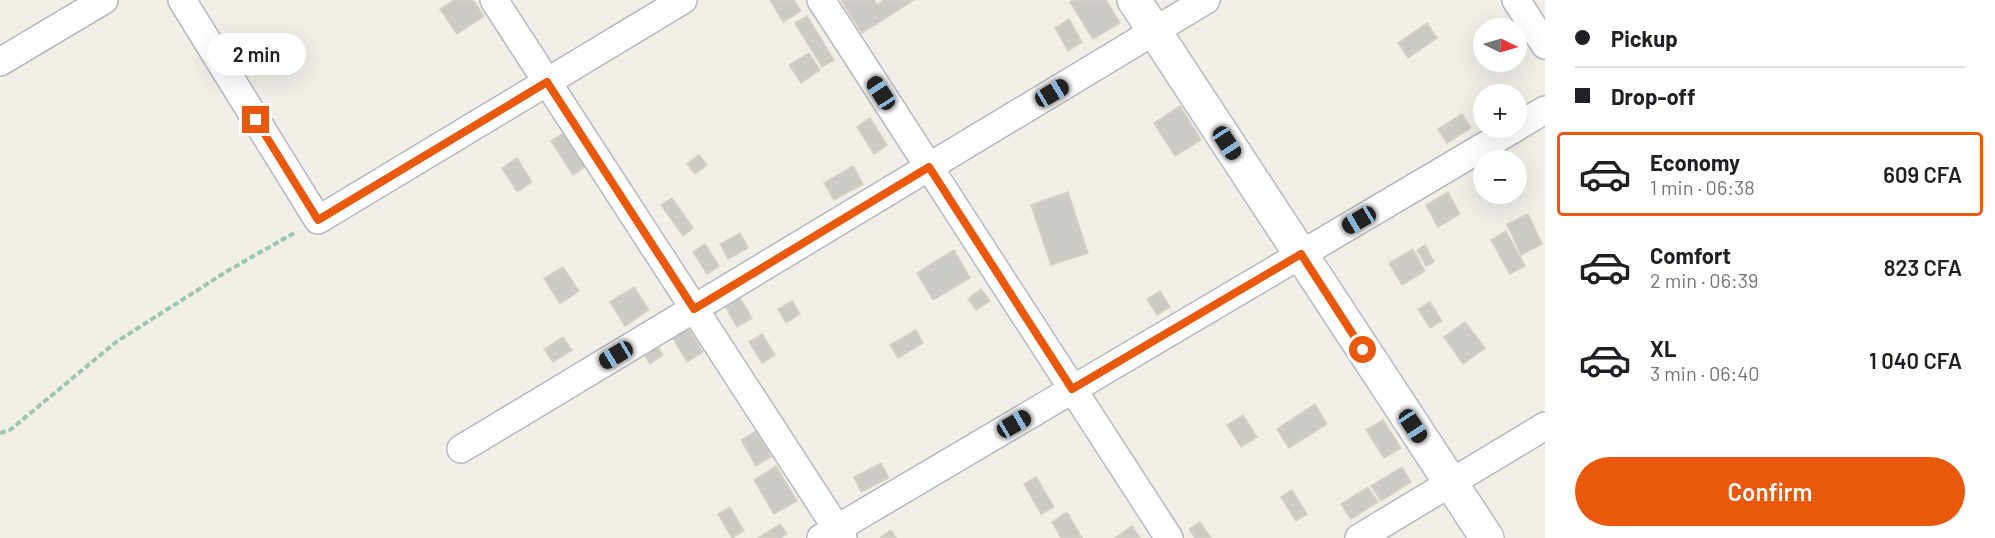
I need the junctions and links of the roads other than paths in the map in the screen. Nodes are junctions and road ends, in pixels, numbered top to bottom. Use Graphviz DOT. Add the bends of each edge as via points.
graph roads {
  1 [pos="104,0"];
  2 [pos="182,0"];
  3 [pos="494,0"];
  4 [pos="683,0"];
  5 [pos="821,0"];
  6 [pos="1134,0"];
  7 [pos="1206,0"];
  8 [pos="1516,0"];
  9 [pos="1154,31"];
  10 [pos="1545,45"];
  11 [pos="0,62"];
  12 [pos="547,82"];
  13 [pos="1545,110"];
  14 [pos="1527,121"];
  15 [pos="1497,138"];
  16 [pos="929,167"];
  17 [pos="1301,254"];
  18 [pos="694,309"];
  19 [pos="1072,389"];
  20 [pos="1545,426"];
  21 [pos="462,449"];
  22 [pos="1451,483"];
  23 [pos="833,535"];
  24 [pos="1169,538"];
  25 [pos="1359,538"];
  26 [pos="1487,538"];
  1 -- 11 [label="street"];
  2 -- 12 [label="street" via="318,220"];
  3 -- 12 [label="street"];
  4 -- 12 [label="street"];
  5 -- 16 [label="street"];
  6 -- 9 [label="main road"];
  7 -- 9 [label="street"];
  8 -- 10 [label="street"];
  9 -- 16 [label="street"];
  9 -- 17 [label="main road"];
  12 -- 18 [label="street"];
  13 -- 14 [label="street"];
  15 -- 17 [label="street"];
  16 -- 18 [label="street"];
  16 -- 19 [label="street"];
  17 -- 19 [label="street"];
  17 -- 22 [label="main road"];
  18 -- 21 [label="street"];
  18 -- 23 [label="street"];
  19 -- 23 [label="street"];
  19 -- 24 [label="street"];
  20 -- 22 [label="street"];
  22 -- 25 [label="street"];
  22 -- 26 [label="main road"];
}
